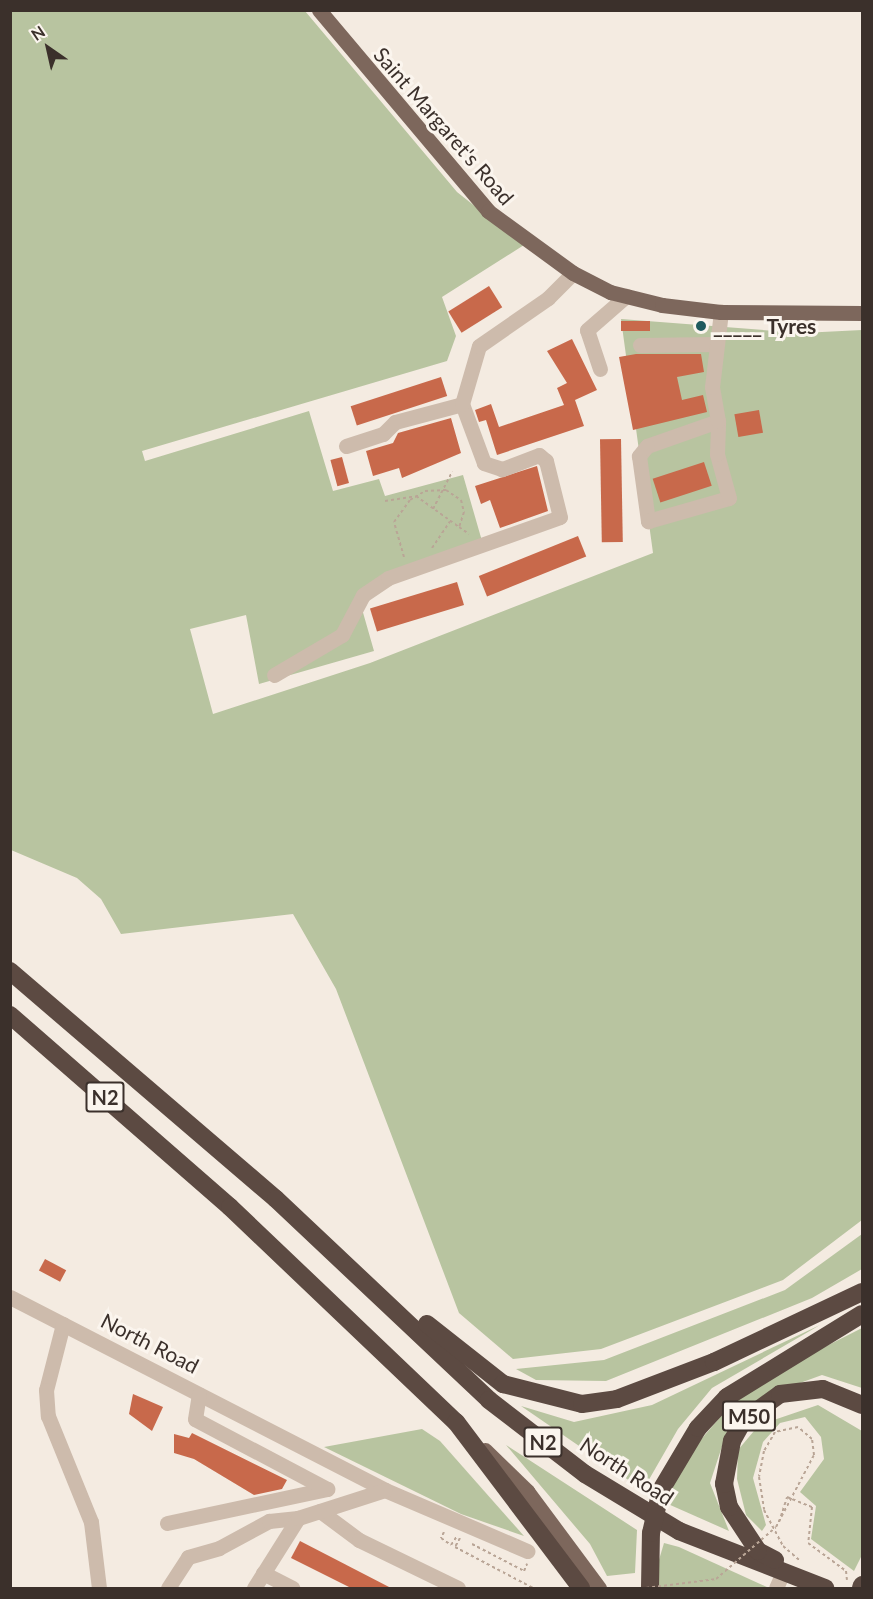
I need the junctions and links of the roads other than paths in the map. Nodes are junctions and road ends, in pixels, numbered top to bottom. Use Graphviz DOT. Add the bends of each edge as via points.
graph roads {
  1 [pos="319,10"];
  2 [pos="573,273"];
  3 [pos="626,296"];
  4 [pos="721,312"];
  5 [pos="862,313"];
  6 [pos="714,344"];
  7 [pos="640,345"];
  8 [pos="600,369"];
  9 [pos="462,404"];
  10 [pos="718,421"];
  11 [pos="346,446"];
  12 [pos="274,675"];
  13 [pos="10,970"];
  14 [pos="10,1015"];
  15 [pos="276,1199"];
  16 [pos="862,1292"];
  17 [pos="10,1297"];
  18 [pos="862,1314"];
  19 [pos="63,1324"];
  20 [pos="199,1394"];
  21 [pos="862,1405"];
  22 [pos="456,1422"];
  23 [pos="386,1490"];
  24 [pos="320,1511"];
  25 [pos="298,1518"];
  26 [pos="167,1524"];
  27 [pos="526,1557"];
  28 [pos="263,1573"];
  29 [pos="780,1580"];
  30 [pos="828,1586"];
  31 [pos="99,1588"];
  32 [pos="168,1588"];
  33 [pos="254,1588"];
  34 [pos="292,1588"];
  35 [pos="458,1588"];
  36 [pos="582,1588"];
  37 [pos="599,1588"];
  38 [pos="648,1588"];
  1 -- 2 [label="main road, Saint Margaret's Road" via="488,211"];
  2 -- 3 [label="main road, Saint Margaret's Road"];
  2 -- 9 [label="street" via="548,298 479,346"];
  3 -- 4 [label="main road, Saint Margaret's Road"];
  3 -- 8 [label="street" via="587,330"];
  4 -- 5 [label="main road, Saint Margaret's Road"];
  4 -- 6 [label="street"];
  6 -- 7 [label="street"];
  6 -- 10 [label="street"];
  9 -- 11 [label="street" via="395,422 383,434"];
  9 -- 12 [label="street" via="477,456 502,469 539,455 559,510 551,525 398,575 363,595 342,635 326,648"];
  10 -- 10 [label="street" via="647,446 639,456 648,521 729,498 717,454"];
  13 -- 15 [label="highway, N2"];
  14 -- 22 [label="highway, N2" via="230,1207"];
  15 -- 16 [label="highway" via="465,1358 503,1384 582,1404 617,1399 714,1362"];
  15 -- 29 [label="highway, North Road / N2" via="489,1400 585,1474 680,1531"];
  17 -- 19 [label="street, North Road"];
  18 -- 38 [label="highway, M50, bridge" via="727,1397 698,1428 661,1490 651,1533"];
  19 -- 20 [label="street, North Road"];
  19 -- 31 [label="street" via="47,1379 48,1416 91,1522"];
  20 -- 23 [label="street, North Road"];
  20 -- 26 [label="street" via="195,1419 327,1489"];
  21 -- 30 [label="highway, M50" via="823,1389 780,1394 743,1421 725,1460 729,1507 742,1532 758,1551"];
  22 -- 36 [label="highway"];
  22 -- 37 [label="main road" via="527,1491"];
  23 -- 24 [label="street"];
  23 -- 27 [label="street, North Road" via="500,1538"];
  24 -- 25 [label="street"];
  24 -- 35 [label="street" via="359,1540"];
  25 -- 28 [label="street"];
  25 -- 32 [label="street" via="269,1521 219,1548 188,1557"];
  28 -- 33 [label="street"];
  28 -- 34 [label="street"];
  29 -- 30 [label="highway, North Road / N2"];
}
